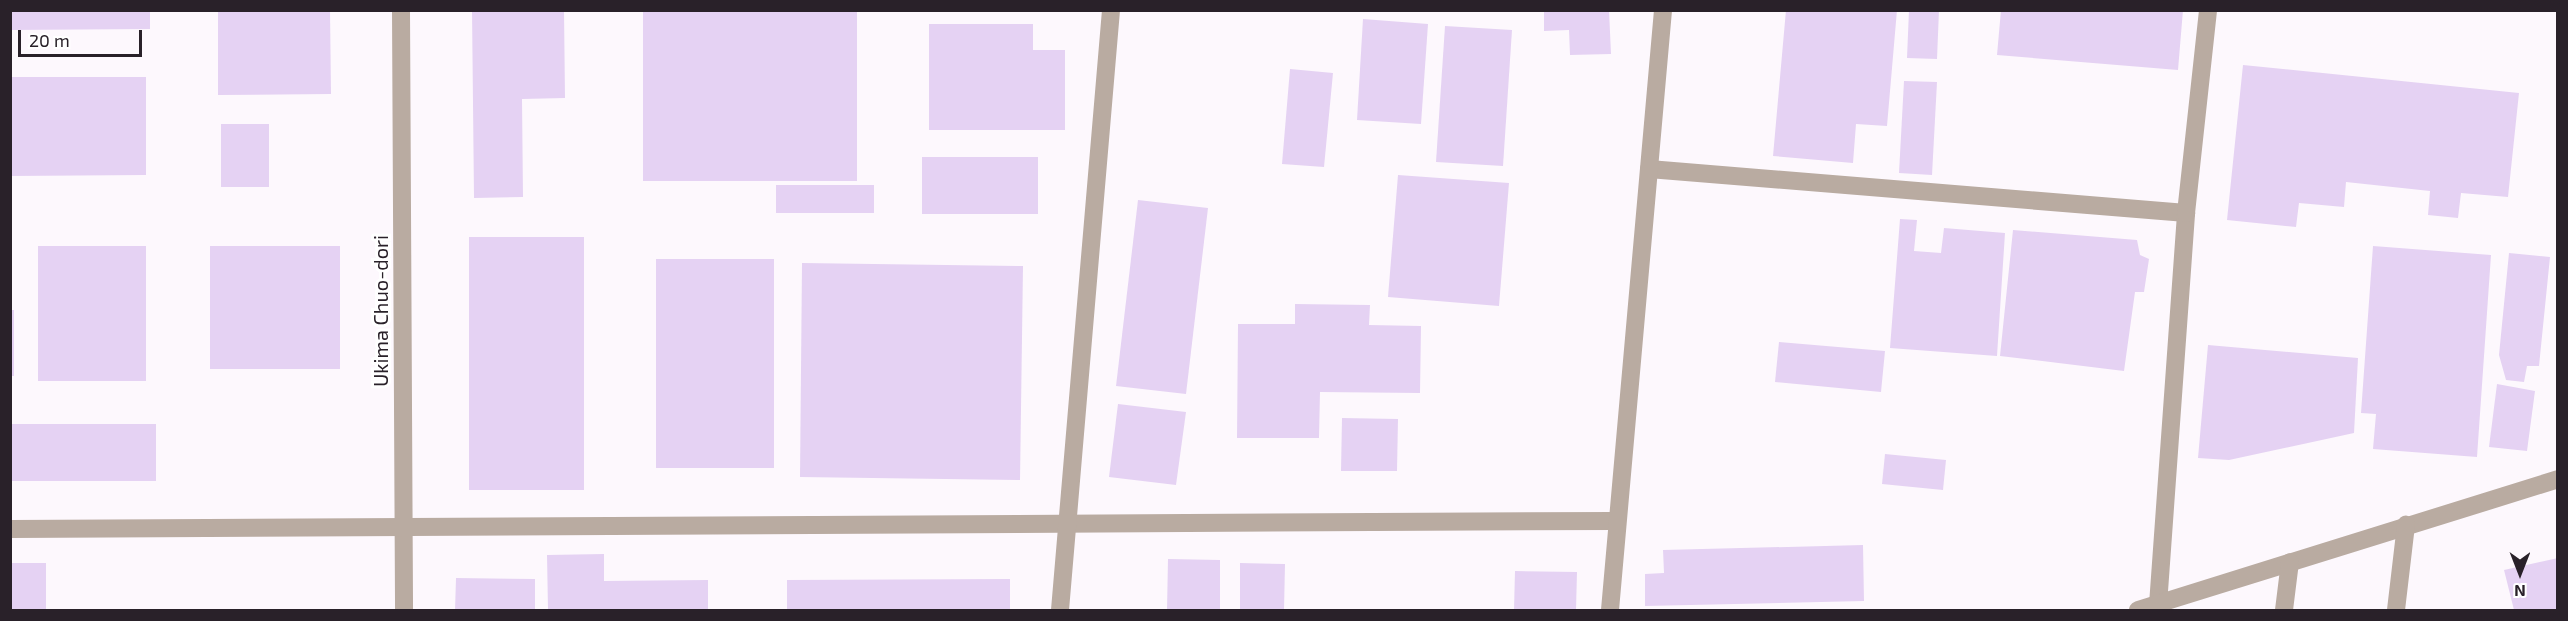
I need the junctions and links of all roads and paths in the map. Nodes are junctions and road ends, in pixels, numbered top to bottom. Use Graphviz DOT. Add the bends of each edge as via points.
graph roads {
  1 [pos="401,10"];
  2 [pos="1112,10"];
  3 [pos="1663,10"];
  4 [pos="2208,10"];
  5 [pos="1649,169"];
  6 [pos="2186,213"];
  7 [pos="2558,479"];
  8 [pos="1615,521"];
  9 [pos="1070,524"];
  10 [pos="2406,525"];
  11 [pos="403,527"];
  12 [pos="10,529"];
  13 [pos="2290,562"];
  14 [pos="2158,604"];
  15 [pos="404,610"];
  16 [pos="1060,610"];
  17 [pos="1610,610"];
  18 [pos="2138,610"];
  19 [pos="2284,610"];
  20 [pos="2396,610"];
  1 -- 11 [label="street, Ukima Chuo-dori"];
  2 -- 9 [label="street"];
  3 -- 5 [label="street"];
  4 -- 6 [label="street"];
  5 -- 6 [label="street"];
  5 -- 8 [label="street"];
  6 -- 14 [label="street"];
  7 -- 10 [label="street"];
  8 -- 9 [label="street"];
  8 -- 17 [label="street"];
  9 -- 11 [label="street"];
  9 -- 16 [label="street"];
  10 -- 13 [label="street"];
  10 -- 20 [label="street"];
  11 -- 12 [label="street"];
  11 -- 15 [label="street, Ukima Chuo-dori"];
  13 -- 14 [label="street"];
  13 -- 19 [label="street"];
  14 -- 18 [label="street"];
}
